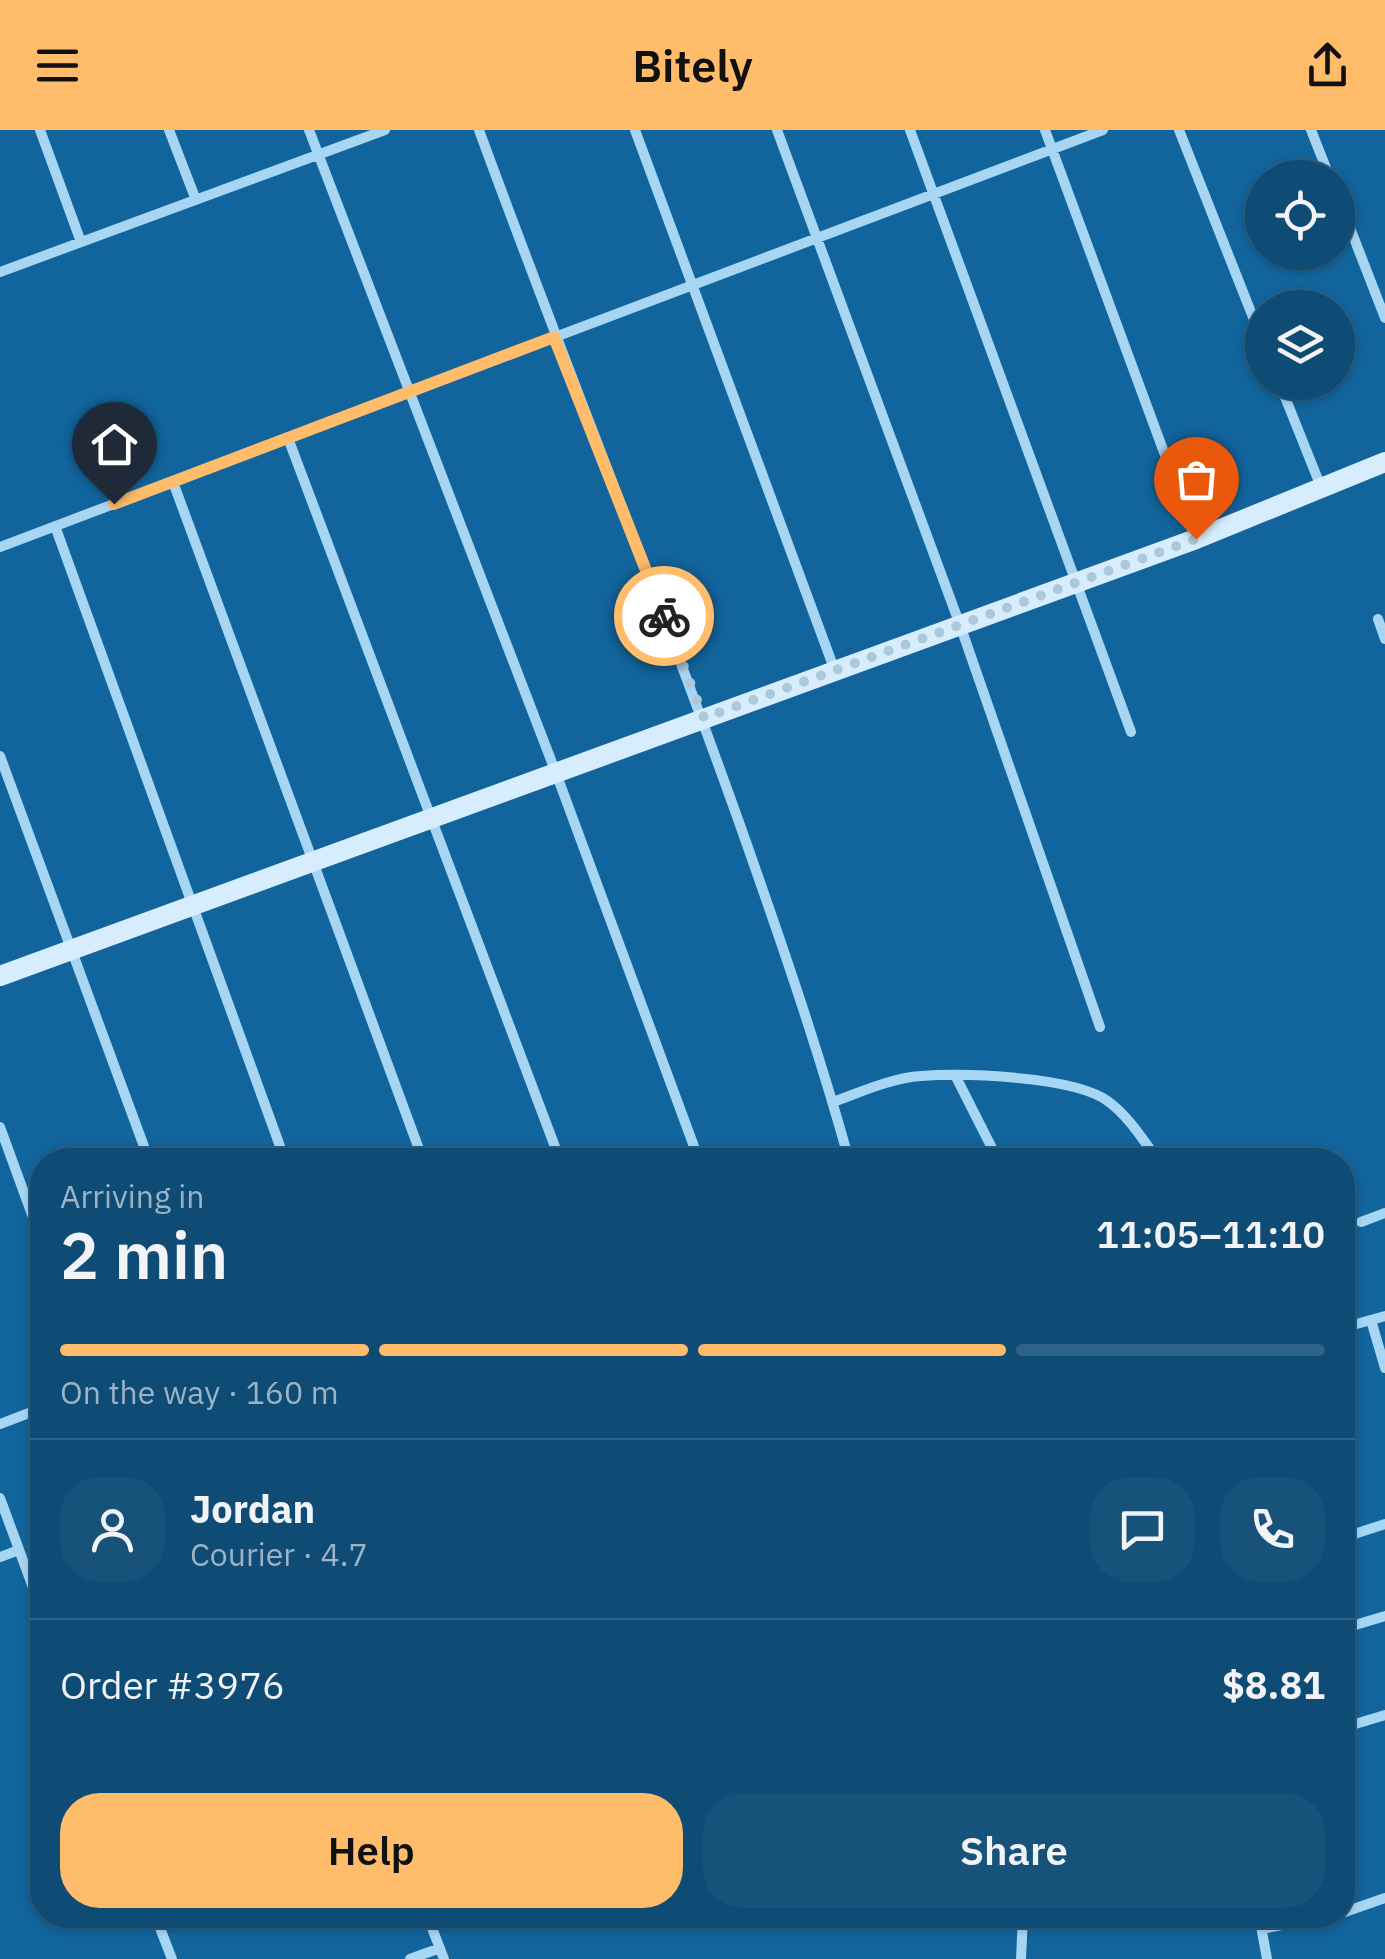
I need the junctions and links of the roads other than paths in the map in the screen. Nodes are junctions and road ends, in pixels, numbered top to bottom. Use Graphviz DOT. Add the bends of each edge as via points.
graph roads {
  1 [pos="40,130"];
  2 [pos="169,130"];
  3 [pos="309,130"];
  4 [pos="385,130"];
  5 [pos="478,130"];
  6 [pos="635,130"];
  7 [pos="776,130"];
  8 [pos="910,130"];
  9 [pos="1045,130"];
  10 [pos="1104,130"];
  11 [pos="1179,130"];
  12 [pos="1311,130"];
  13 [pos="1052,149"];
  14 [pos="318,154"];
  15 [pos="1323,160"];
  16 [pos="934,194"];
  17 [pos="196,200"];
  18 [pos="817,238"];
  19 [pos="1355,241"];
  20 [pos="80,242"];
  21 [pos="0,272"];
  22 [pos="692,285"];
  23 [pos="1245,297"];
  24 [pos="1385,318"];
  25 [pos="554,337"];
  26 [pos="409,392"];
  27 [pos="1286,400"];
  28 [pos="288,438"];
  29 [pos="1385,462"];
  30 [pos="172,482"];
  31 [pos="1321,487"];
  32 [pos="55,526"];
  33 [pos="1196,539"];
  34 [pos="0,547"];
  35 [pos="1079,582"];
  36 [pos="1378,619"];
  37 [pos="960,625"];
  38 [pos="1385,639"];
  39 [pos="835,671"];
  40 [pos="704,718"];
  41 [pos="1132,732"];
  42 [pos="0,756"];
  43 [pos="556,773"];
  44 [pos="432,818"];
  45 [pos="315,861"];
  46 [pos="193,906"];
  47 [pos="72,950"];
  48 [pos="0,976"];
  49 [pos="1100,1028"];
  50 [pos="956,1077"];
  51 [pos="833,1102"];
  52 [pos="0,1127"];
  53 [pos="145,1148"];
  54 [pos="281,1148"];
  55 [pos="419,1148"];
  56 [pos="556,1148"];
  57 [pos="695,1148"];
  58 [pos="845,1148"];
  59 [pos="992,1148"];
  60 [pos="1149,1148"];
  61 [pos="30,1209"];
  62 [pos="1385,1213"];
  63 [pos="1361,1222"];
  64 [pos="1385,1316"];
  65 [pos="1370,1320"];
  66 [pos="1355,1324"];
  67 [pos="1385,1368"];
  68 [pos="30,1413"];
  69 [pos="0,1424"];
  70 [pos="0,1498"];
  71 [pos="1385,1524"];
  72 [pos="1355,1534"];
  73 [pos="19,1550"];
  74 [pos="0,1557"];
  75 [pos="30,1580"];
  76 [pos="1385,1616"];
  77 [pos="1355,1624"];
  78 [pos="1385,1715"];
  79 [pos="1355,1724"];
  80 [pos="1385,1898"];
  81 [pos="1355,1908"];
  82 [pos="160,1928"];
  83 [pos="433,1928"];
  84 [pos="1023,1928"];
  85 [pos="1267,1928"];
  86 [pos="1262,1929"];
  87 [pos="442,1953"];
  88 [pos="172,1959"];
  89 [pos="410,1959"];
  90 [pos="1021,1959"];
  91 [pos="1267,1959"];
  1 -- 20 [label="street"];
  2 -- 17 [label="street"];
  3 -- 14 [label="street"];
  4 -- 14 [label="street"];
  5 -- 25 [label="street"];
  6 -- 22 [label="street"];
  7 -- 18 [label="street"];
  8 -- 16 [label="street"];
  9 -- 13 [label="street"];
  10 -- 13 [label="street"];
  11 -- 23 [label="street"];
  12 -- 15 [label="street"];
  13 -- 16 [label="street"];
  13 -- 33 [label="street"];
  14 -- 17 [label="street"];
  14 -- 26 [label="street"];
  16 -- 18 [label="street"];
  16 -- 35 [label="street"];
  17 -- 20 [label="street"];
  18 -- 22 [label="street"];
  18 -- 37 [label="street"];
  19 -- 24 [label="street"];
  20 -- 21 [label="street"];
  22 -- 25 [label="street"];
  22 -- 39 [label="street"];
  25 -- 26 [label="street"];
  25 -- 40 [label="street"];
  26 -- 28 [label="street"];
  26 -- 43 [label="street"];
  27 -- 31 [label="street"];
  28 -- 30 [label="street"];
  28 -- 44 [label="street"];
  29 -- 31 [label="street"];
  30 -- 32 [label="street"];
  30 -- 45 [label="street"];
  31 -- 33 [label="street"];
  32 -- 34 [label="street"];
  32 -- 46 [label="street"];
  33 -- 35 [label="street"];
  35 -- 37 [label="street"];
  35 -- 41 [label="street"];
  36 -- 38 [label="street"];
  37 -- 39 [label="street"];
  37 -- 49 [label="street"];
  39 -- 40 [label="street"];
  40 -- 43 [label="street"];
  40 -- 51 [label="street"];
  42 -- 47 [label="street"];
  43 -- 44 [label="street"];
  43 -- 57 [label="street"];
  44 -- 45 [label="street"];
  44 -- 56 [label="street"];
  45 -- 46 [label="street"];
  45 -- 55 [label="street"];
  46 -- 47 [label="street"];
  46 -- 54 [label="street"];
  47 -- 48 [label="street"];
  47 -- 53 [label="street"];
  50 -- 51 [label="street" via="891,1081"];
  50 -- 59 [label="street"];
  50 -- 60 [label="street" via="1090,1090 1108,1100"];
  51 -- 58 [label="street"];
  52 -- 61 [label="street"];
  62 -- 63 [label="street"];
  64 -- 65 [label="street"];
  65 -- 66 [label="street"];
  65 -- 67 [label="street"];
  68 -- 69 [label="street"];
  70 -- 73 [label="street"];
  71 -- 72 [label="street"];
  73 -- 74 [label="street"];
  73 -- 75 [label="street"];
  76 -- 77 [label="street"];
  78 -- 79 [label="street"];
  80 -- 81 [label="street"];
  82 -- 88 [label="street"];
  83 -- 87 [label="street"];
  84 -- 90 [label="street"];
  85 -- 86 [label="street"];
  86 -- 91 [label="street"];
  87 -- 89 [label="street"];
}
